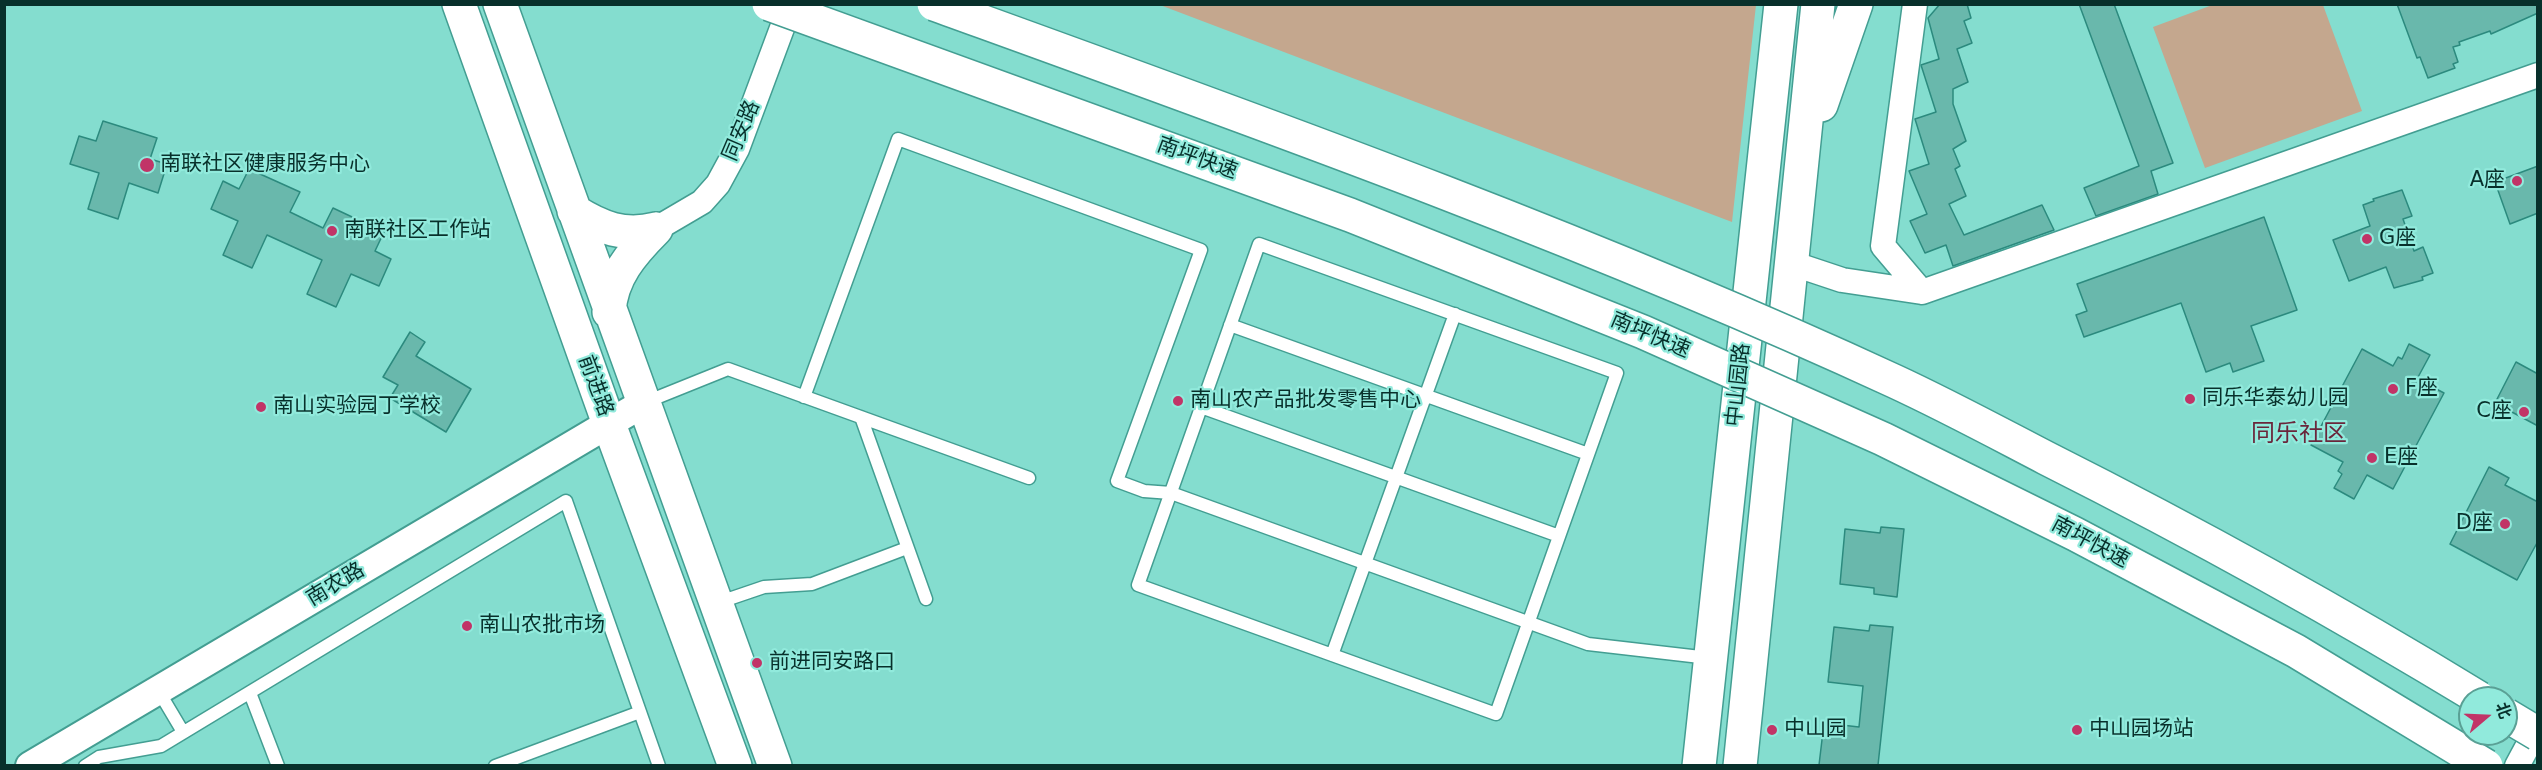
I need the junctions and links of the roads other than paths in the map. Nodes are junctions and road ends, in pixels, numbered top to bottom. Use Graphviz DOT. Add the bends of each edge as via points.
graph roads {
  1 [pos="459,4"];
  2 [pos="500,4"];
  3 [pos="769,4"];
  4 [pos="791,4"];
  5 [pos="934,4"];
  6 [pos="1780,4"];
  7 [pos="1818,4"];
  8 [pos="1856,4"];
  9 [pos="1915,4"];
  10 [pos="2538,75"];
  11 [pos="1798,196"];
  12 [pos="574,211"];
  13 [pos="656,229"];
  14 [pos="1791,263"];
  15 [pos="1922,292"];
  16 [pos="609,312"];
  17 [pos="1455,315"];
  18 [pos="1230,325"];
  19 [pos="1426,395"];
  20 [pos="804,397"];
  21 [pos="642,404"];
  22 [pos="1201,407"];
  23 [pos="861,417"];
  24 [pos="609,424"];
  25 [pos="1588,454"];
  26 [pos="1029,478"];
  27 [pos="1396,478"];
  28 [pos="1171,494"];
  29 [pos="1559,536"];
  30 [pos="907,548"];
  31 [pos="1365,564"];
  32 [pos="926,599"];
  33 [pos="715,604"];
  34 [pos="1528,623"];
  35 [pos="1332,655"];
  36 [pos="1710,658"];
  37 [pos="2458,686"];
  38 [pos="158,690"];
  39 [pos="250,693"];
  40 [pos="640,712"];
  41 [pos="2518,722"];
  42 [pos="2538,727"];
  43 [pos="183,732"];
  44 [pos="2538,734"];
  45 [pos="30,765"];
  46 [pos="85,765"];
  47 [pos="278,765"];
  48 [pos="495,765"];
  49 [pos="659,765"];
  50 [pos="735,765"];
  51 [pos="775,765"];
  52 [pos="1699,765"];
  53 [pos="1740,765"];
  54 [pos="2486,765"];
  55 [pos="2517,765"];
  1 -- 24 [label="main road, 前进路"];
  2 -- 12 [label="main road, 前进路"];
  3 -- 54 [label="main road, 南坪快速, bridge" via="1350,215 1643,332 1883,439 2075,534 2296,651"];
  4 -- 13 [label="street, 同安路" via="737,149 718,184 702,202"];
  5 -- 37 [label="main road, bridge" via="1413,181 1666,280 1897,382 2275,579"];
  6 -- 36 [label="main road, 中山园路"];
  7 -- 11 [label="main road, 中山园路"];
  8 -- 11 [label="main road" via="1823,96"];
  9 -- 15 [label="street" via="1883,246"];
  10 -- 15 [label="street"];
  11 -- 14 [label="main road, 中山园路"];
  12 -- 13 [label="main road" via="596,225 619,232"];
  12 -- 16 [label="main road, 前进路"];
  13 -- 16 [label="main road" via="628,259 610,296"];
  14 -- 15 [label="street" via="1842,280"];
  14 -- 53 [label="main road, 中山园路"];
  16 -- 21 [label="main road, 前进路"];
  17 -- 18 [label="lane" via="1259,244"];
  17 -- 19 [label="lane"];
  17 -- 25 [label="lane" via="1617,373"];
  18 -- 19 [label="lane"];
  18 -- 22 [label="lane"];
  19 -- 25 [label="lane"];
  19 -- 27 [label="lane"];
  20 -- 21 [label="lane" via="728,369"];
  20 -- 23 [label="lane"];
  20 -- 28 [label="lane" via="898,139 1201,250 1117,481 1144,491"];
  21 -- 24 [label="street, 南农路"];
  21 -- 33 [label="main road, 前进路"];
  22 -- 27 [label="lane"];
  22 -- 28 [label="lane"];
  23 -- 26 [label="lane"];
  23 -- 30 [label="lane"];
  24 -- 38 [label="street, 南农路"];
  24 -- 50 [label="main road, 前进路"];
  25 -- 29 [label="lane"];
  27 -- 29 [label="lane"];
  27 -- 31 [label="lane"];
  28 -- 31 [label="lane"];
  28 -- 35 [label="lane" via="1138,585"];
  29 -- 34 [label="lane"];
  30 -- 32 [label="lane"];
  30 -- 33 [label="lane" via="812,584 764,587"];
  31 -- 34 [label="lane"];
  31 -- 35 [label="lane"];
  33 -- 51 [label="main road, 前进路"];
  34 -- 35 [label="lane" via="1496,714"];
  34 -- 36 [label="lane" via="1588,644"];
  36 -- 52 [label="main road, 中山园路"];
  38 -- 43 [label="lane"];
  38 -- 45 [label="street, 南农路"];
  39 -- 40 [label="lane" via="566,501"];
  39 -- 43 [label="lane"];
  39 -- 47 [label="lane"];
  40 -- 48 [label="lane"];
  40 -- 49 [label="lane"];
  41 -- 44 [label="main road, bridge"];
  42 -- 55 [label="street"];
  43 -- 46 [label="lane" via="160,746 99,757"];
}
